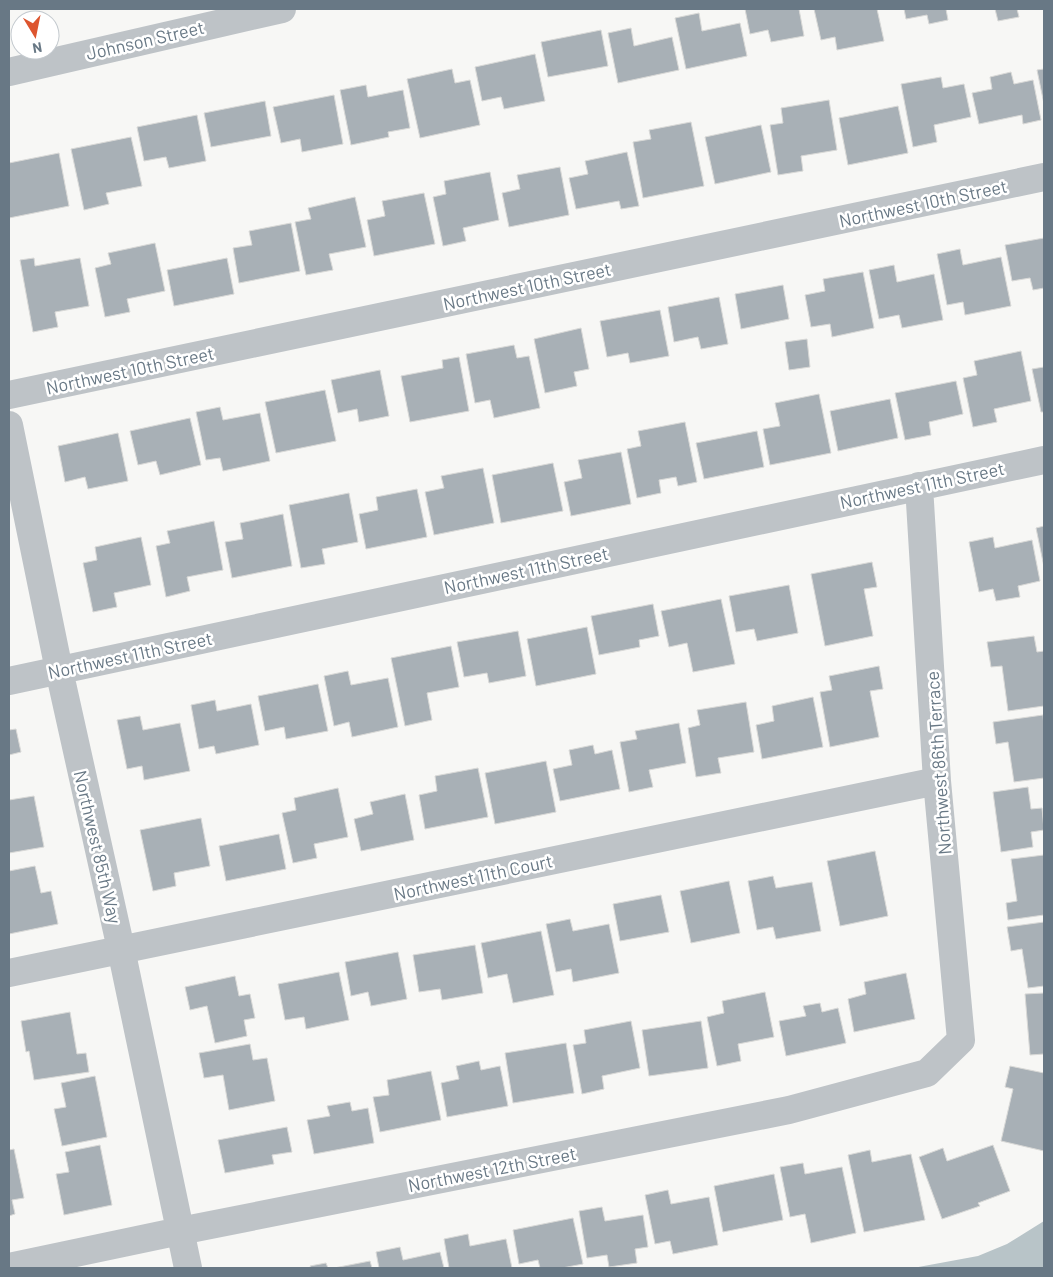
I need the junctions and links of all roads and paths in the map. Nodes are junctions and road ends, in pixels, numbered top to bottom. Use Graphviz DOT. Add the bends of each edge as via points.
graph roads {
  1 [pos="282,9"];
  2 [pos="9,72"];
  3 [pos="1044,177"];
  4 [pos="9,395"];
  5 [pos="9,425"];
  6 [pos="1044,460"];
  7 [pos="919,486"];
  8 [pos="59,670"];
  9 [pos="9,681"];
  10 [pos="938,781"];
  11 [pos="121,949"];
  12 [pos="9,973"];
  13 [pos="961,1040"];
  14 [pos="180,1231"];
  15 [pos="9,1267"];
  16 [pos="188,1268"];
  1 -- 2 [label="street, Johnson Street"];
  3 -- 4 [label="street, Northwest 10th Street"];
  5 -- 8 [label="street, Northwest 85th Way"];
  6 -- 7 [label="street, Northwest 11th Street"];
  7 -- 8 [label="street, Northwest 11th Street"];
  7 -- 10 [label="street, Northwest 86th Terrace"];
  8 -- 9 [label="street, Northwest 11th Street"];
  8 -- 11 [label="street, Northwest 85th Way"];
  10 -- 11 [label="street, Northwest 11th Court"];
  10 -- 13 [label="street, Northwest 86th Terrace"];
  11 -- 12 [label="street, Northwest 11th Court"];
  11 -- 14 [label="street, Northwest 85th Way"];
  13 -- 14 [label="street, Northwest 12th Street" via="927,1073 789,1110"];
  14 -- 15 [label="street, Northwest 12th Street"];
  14 -- 16 [label="street, Northwest 85th Way"];
}
